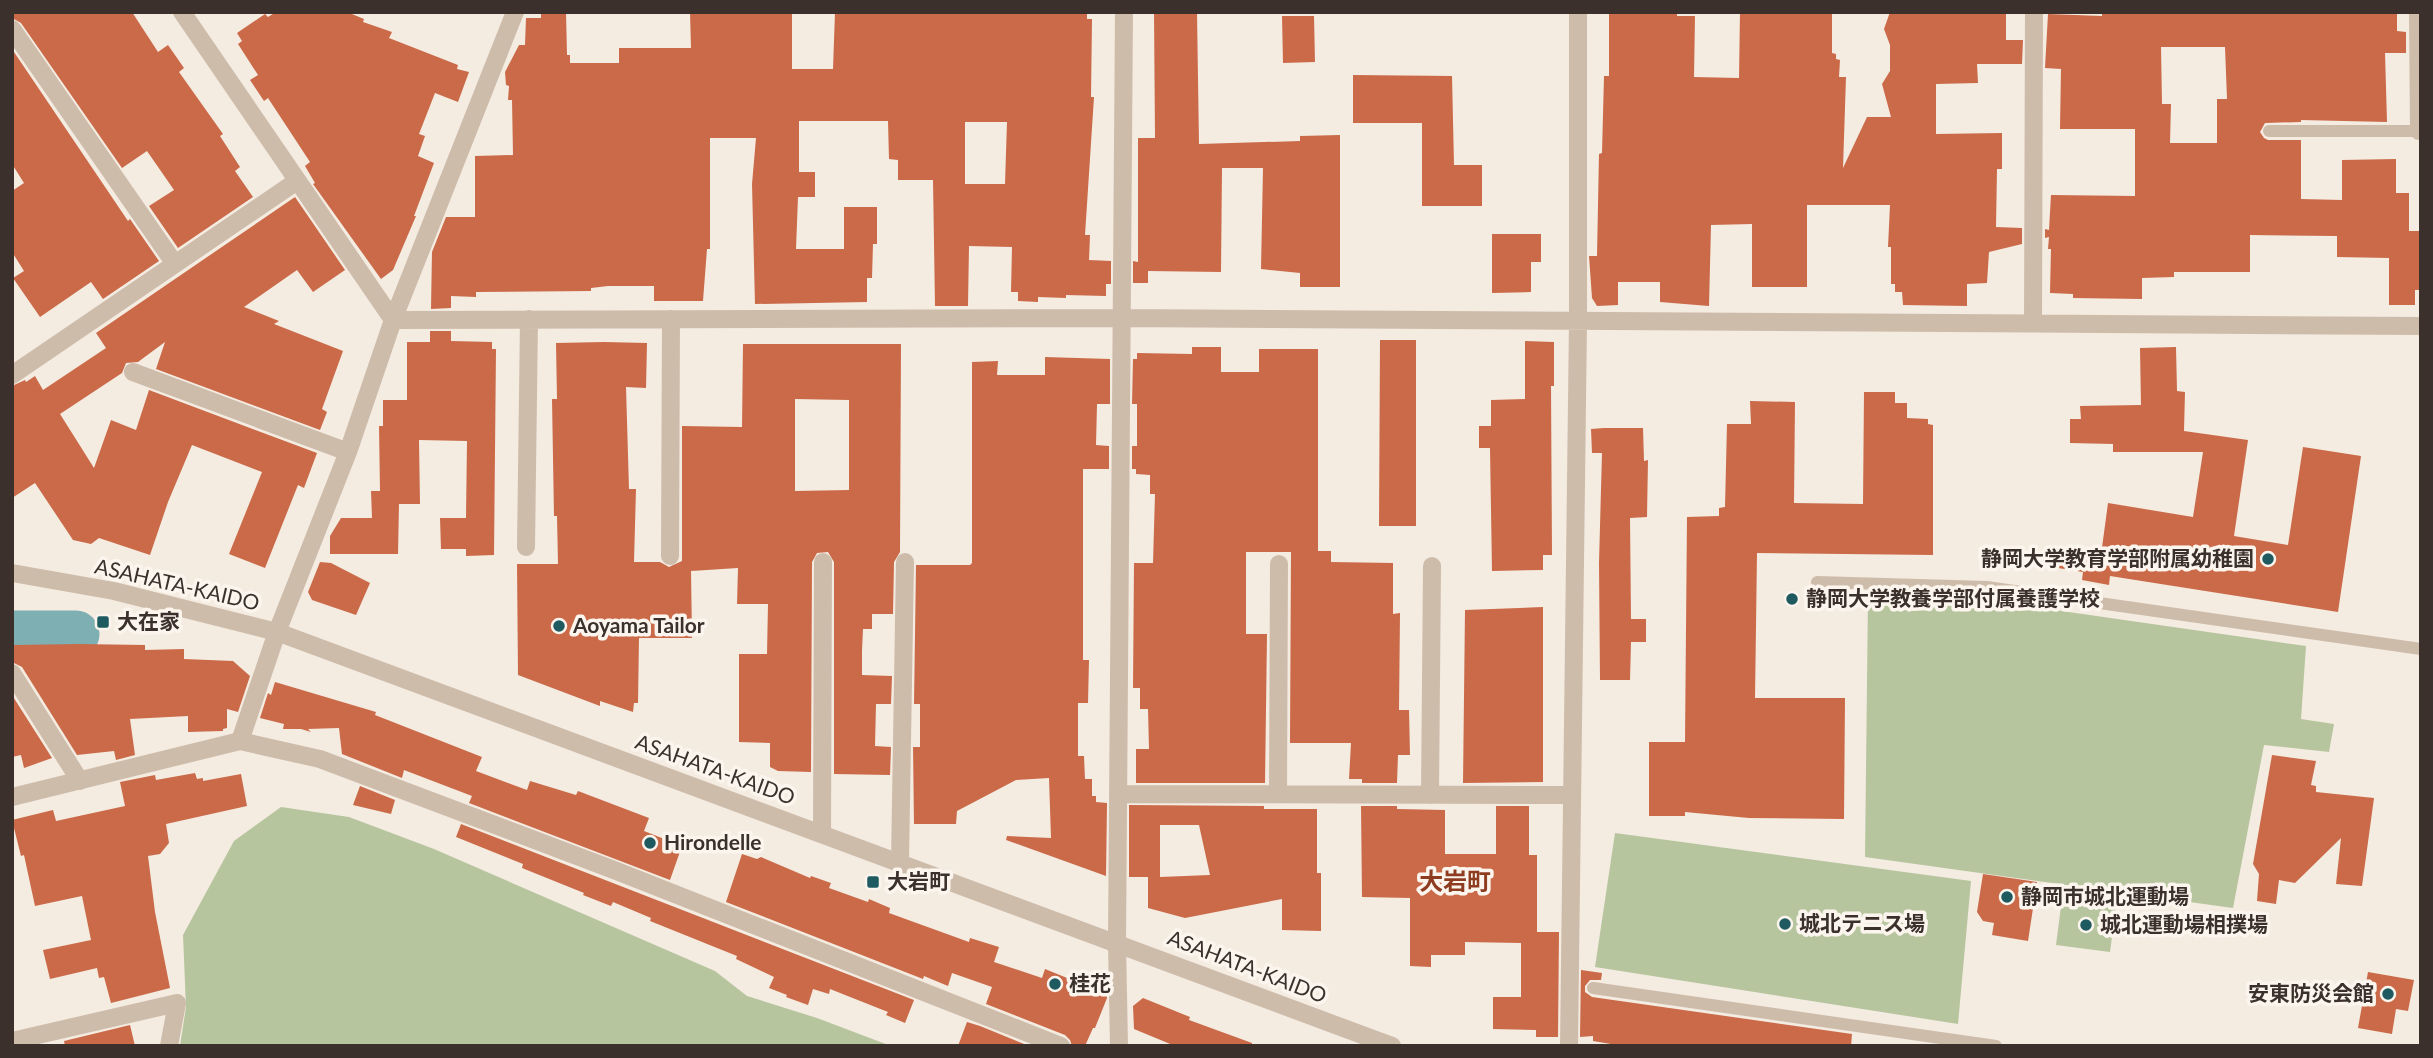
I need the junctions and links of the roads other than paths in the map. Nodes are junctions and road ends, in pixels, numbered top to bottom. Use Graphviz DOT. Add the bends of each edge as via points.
graph roads {
  1 [pos="182,12"];
  2 [pos="515,12"];
  3 [pos="1124,12"];
  4 [pos="1578,12"];
  5 [pos="2034,12"];
  6 [pos="2418,12"];
  7 [pos="12,29"];
  8 [pos="2269,131"];
  9 [pos="2420,131"];
  10 [pos="297,181"];
  11 [pos="175,264"];
  12 [pos="1122,318"];
  13 [pos="529,319"];
  14 [pos="671,319"];
  15 [pos="393,320"];
  16 [pos="1578,321"];
  17 [pos="2034,323"];
  18 [pos="2421,326"];
  19 [pos="133,372"];
  20 [pos="12,375"];
  21 [pos="348,452"];
  22 [pos="526,547"];
  23 [pos="670,556"];
  24 [pos="823,562"];
  25 [pos="905,562"];
  26 [pos="1279,564"];
  27 [pos="1432,566"];
  28 [pos="12,573"];
  29 [pos="1816,582"];
  30 [pos="277,632"];
  31 [pos="2421,649"];
  32 [pos="12,673"];
  33 [pos="240,741"];
  34 [pos="80,781"];
  35 [pos="1118,794"];
  36 [pos="1278,794"];
  37 [pos="1430,794"];
  38 [pos="1572,795"];
  39 [pos="12,797"];
  40 [pos="822,834"];
  41 [pos="900,862"];
  42 [pos="1117,942"];
  43 [pos="1593,988"];
  44 [pos="24,1041"];
  45 [pos="169,1046"];
  46 [pos="1061,1046"];
  47 [pos="1119,1046"];
  48 [pos="1392,1046"];
  49 [pos="1569,1046"];
  50 [pos="1996,1046"];
  1 -- 10 [label="street"];
  2 -- 15 [label="street"];
  3 -- 12 [label="street"];
  4 -- 16 [label="street"];
  5 -- 17 [label="street"];
  6 -- 9 [label="street"];
  7 -- 11 [label="street"];
  8 -- 9 [label="lane"];
  10 -- 11 [label="street"];
  10 -- 15 [label="street"];
  11 -- 20 [label="street"];
  12 -- 14 [label="street"];
  12 -- 16 [label="street"];
  12 -- 35 [label="street"];
  13 -- 14 [label="street"];
  13 -- 15 [label="street"];
  13 -- 22 [label="street"];
  14 -- 23 [label="street"];
  15 -- 21 [label="street"];
  16 -- 17 [label="street"];
  16 -- 38 [label="street"];
  17 -- 18 [label="street"];
  19 -- 21 [label="street"];
  21 -- 30 [label="street"];
  24 -- 40 [label="street"];
  25 -- 41 [label="street"];
  26 -- 36 [label="street"];
  27 -- 37 [label="street"];
  28 -- 30 [label="street, ASAHATA-KAIDO" via="114,591"];
  29 -- 31 [label="lane" via="1987,587"];
  30 -- 33 [label="street"];
  30 -- 40 [label="street, ASAHATA-KAIDO"];
  32 -- 34 [label="street"];
  33 -- 34 [label="street"];
  33 -- 46 [label="street" via="332,764"];
  34 -- 39 [label="street"];
  35 -- 36 [label="street"];
  35 -- 42 [label="street"];
  36 -- 37 [label="street"];
  37 -- 38 [label="street"];
  38 -- 49 [label="street"];
  40 -- 41 [label="street, ASAHATA-KAIDO"];
  41 -- 42 [label="street, ASAHATA-KAIDO"];
  42 -- 47 [label="street"];
  42 -- 48 [label="street, ASAHATA-KAIDO"];
  43 -- 50 [label="lane"];
  44 -- 45 [label="street" via="177,1003"];
}
